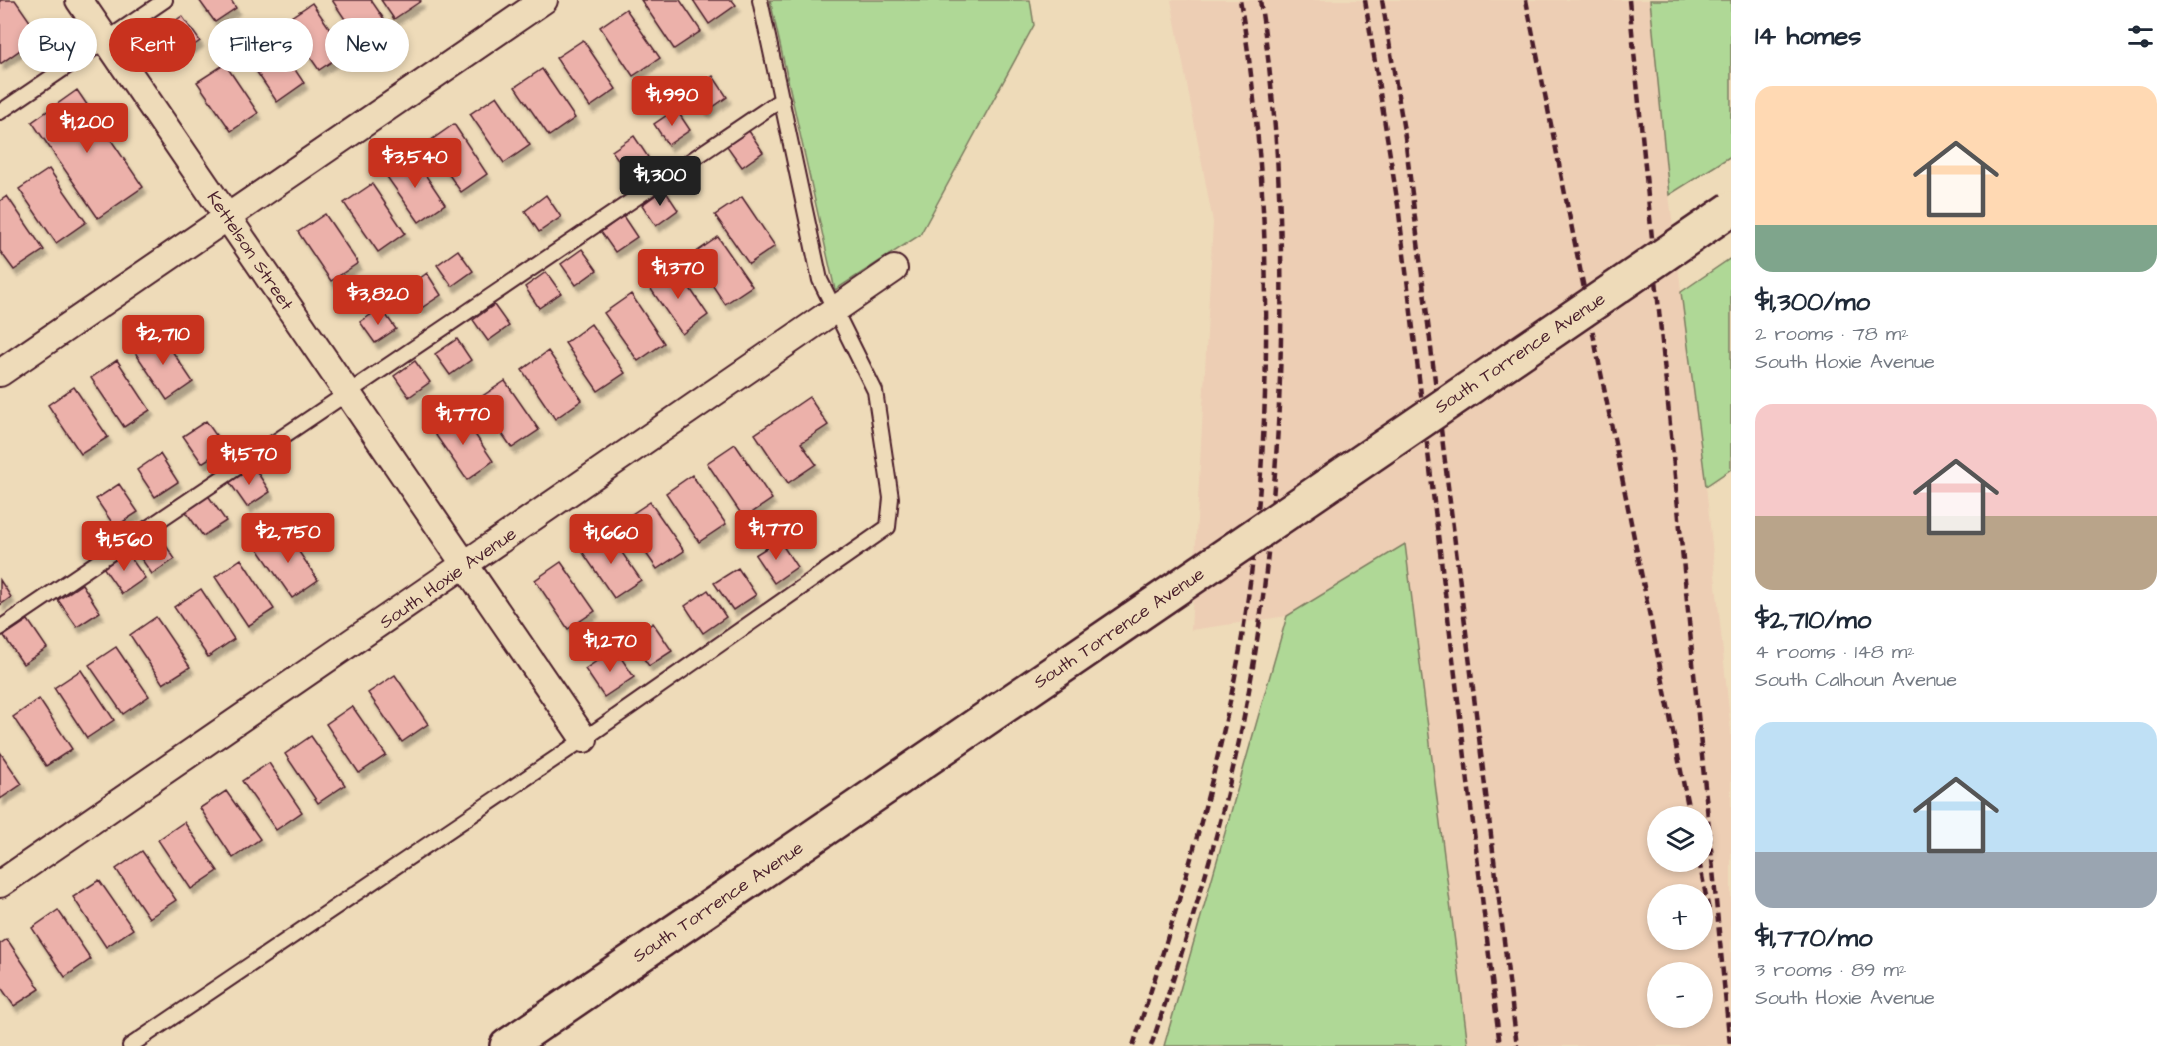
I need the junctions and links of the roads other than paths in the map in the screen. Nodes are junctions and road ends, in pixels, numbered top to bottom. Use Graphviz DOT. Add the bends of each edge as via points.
graph roads {
  1 [pos="79,0"];
  2 [pos="165,0"];
  3 [pos="544,0"];
  4 [pos="760,0"];
  5 [pos="106,40"];
  6 [pos="782,99"];
  7 [pos="0,112"];
  8 [pos="1731,209"];
  9 [pos="227,217"];
  10 [pos="894,269"];
  11 [pos="834,310"];
  12 [pos="0,372"];
  13 [pos="348,394"];
  14 [pos="465,566"];
  15 [pos="0,628"];
  16 [pos="584,740"];
  17 [pos="0,884"];
  18 [pos="130,1046"];
  19 [pos="507,1046"];
  1 -- 5 [label="street, Kettelson Street"];
  2 -- 5 [label="lane"];
  3 -- 9 [label="street"];
  4 -- 6 [label="lane"];
  5 -- 7 [label="lane"];
  5 -- 9 [label="street, Kettelson Street"];
  6 -- 11 [label="lane" via="820,280"];
  6 -- 13 [label="lane"];
  8 -- 19 [label="main road, South Torrence Avenue, bridge"];
  9 -- 12 [label="street"];
  9 -- 13 [label="street, Kettelson Street"];
  10 -- 11 [label="street, South Hoxie Avenue"];
  11 -- 14 [label="street, South Hoxie Avenue"];
  11 -- 16 [label="lane" via="875,391 891,498 888,527"];
  13 -- 14 [label="street, Kettelson Street"];
  13 -- 15 [label="lane"];
  14 -- 16 [label="street, Kettelson Street"];
  14 -- 17 [label="street, South Hoxie Avenue"];
  16 -- 18 [label="lane"];
}
